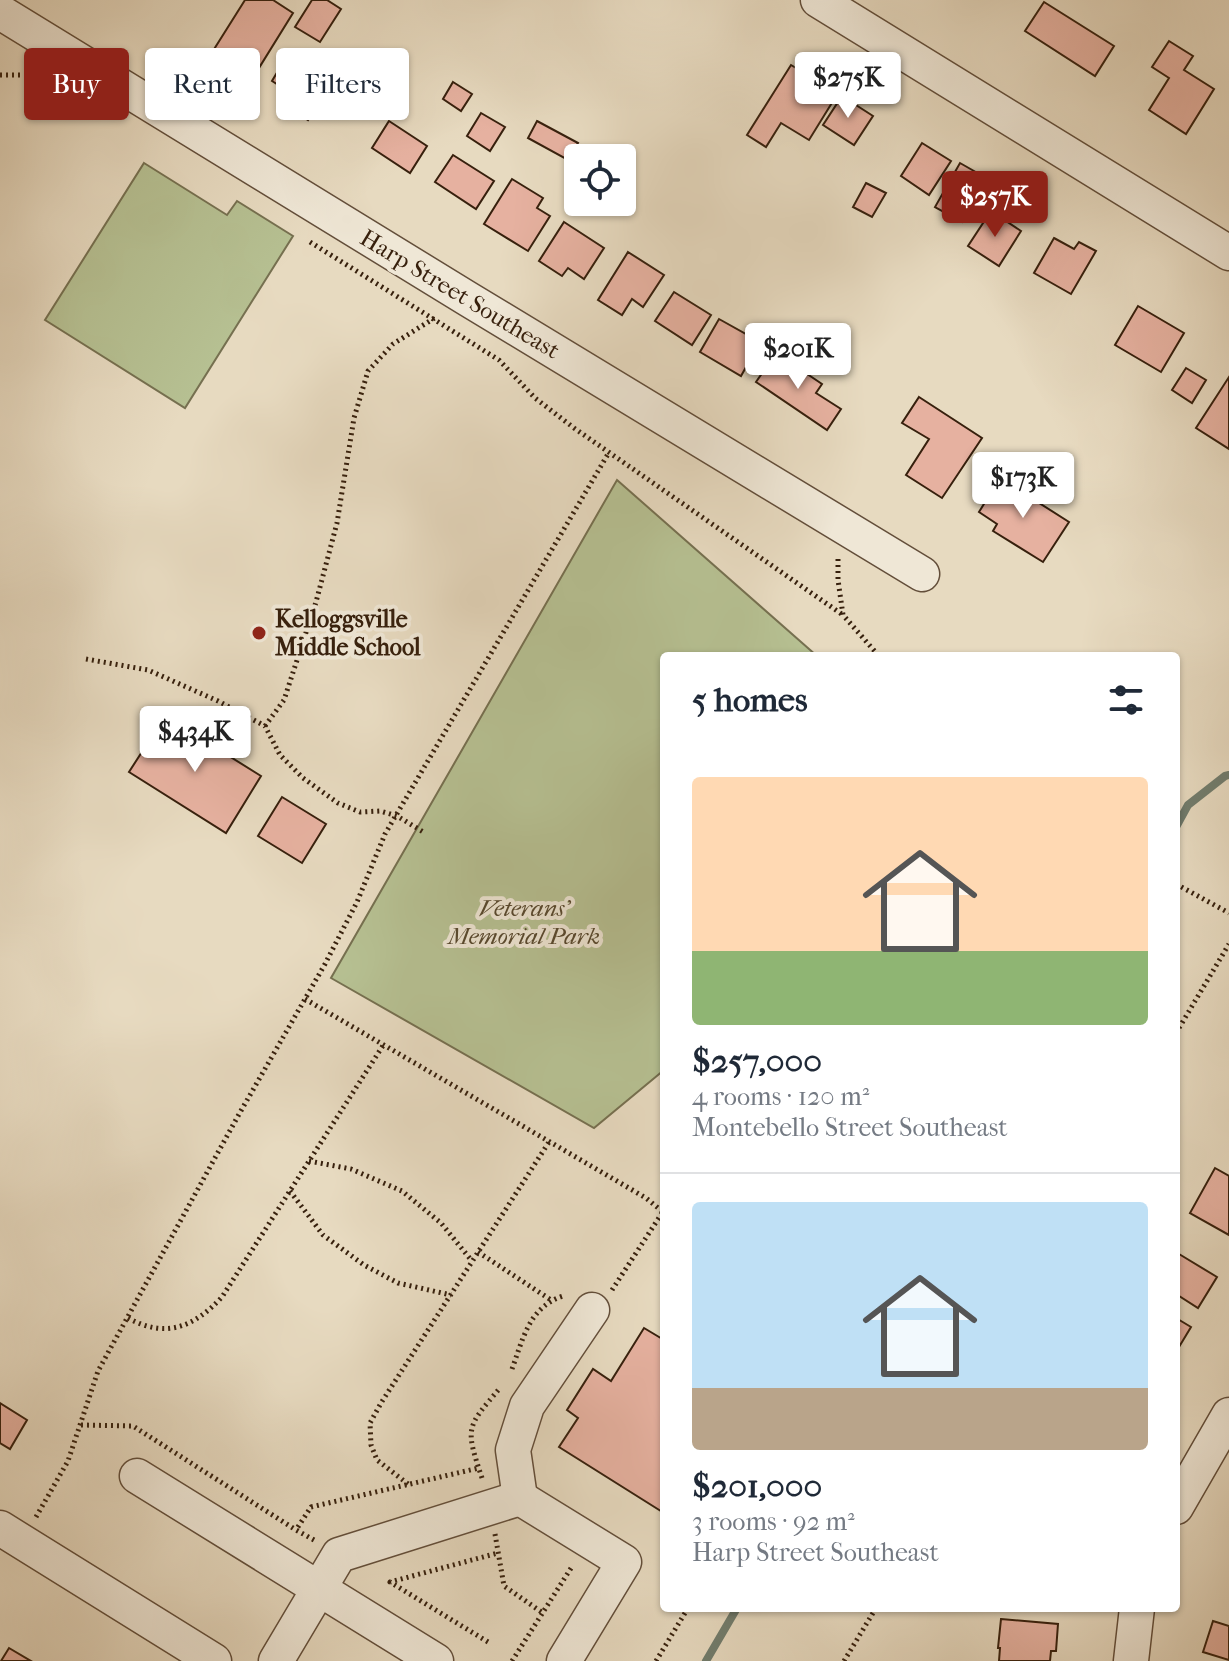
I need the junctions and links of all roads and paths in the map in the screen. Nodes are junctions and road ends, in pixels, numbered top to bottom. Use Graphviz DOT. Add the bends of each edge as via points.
graph roads {
  1 [pos="818,0"];
  2 [pos="0,12"];
  3 [pos="0,75"];
  4 [pos="24,75"];
  5 [pos="298,235"];
  6 [pos="1229,253"];
  7 [pos="468,299"];
  8 [pos="433,318"];
  9 [pos="608,454"];
  10 [pos="839,525"];
  11 [pos="922,574"];
  12 [pos="843,615"];
  13 [pos="875,652"];
  14 [pos="86,659"];
  15 [pos="265,726"];
  16 [pos="397,816"];
  17 [pos="425,833"];
  18 [pos="1180,886"];
  19 [pos="1229,913"];
  20 [pos="1229,944"];
  21 [pos="305,999"];
  22 [pos="1180,1026"];
  23 [pos="384,1044"];
  24 [pos="549,1142"];
  25 [pos="309,1161"];
  26 [pos="290,1191"];
  27 [pos="660,1210"];
  28 [pos="478,1252"];
  29 [pos="472,1261"];
  30 [pos="451,1295"];
  31 [pos="551,1300"];
  32 [pos="592,1310"];
  33 [pos="128,1318"];
  34 [pos="1229,1415"];
  35 [pos="81,1425"];
  36 [pos="479,1468"];
  37 [pos="137,1476"];
  38 [pos="408,1484"];
  39 [pos="520,1498"];
  40 [pos="1180,1500"];
  41 [pos="296,1530"];
  42 [pos="10,1535"];
  43 [pos="588,1540"];
  44 [pos="498,1553"];
  45 [pos="339,1555"];
  46 [pos="319,1589"];
  47 [pos="686,1612"];
  48 [pos="874,1612"];
  49 [pos="1137,1612"];
  50 [pos="488,1642"];
  51 [pos="214,1661"];
  52 [pos="276,1661"];
  53 [pos="436,1661"];
  54 [pos="512,1661"];
  55 [pos="564,1661"];
  56 [pos="656,1661"];
  57 [pos="844,1661"];
  58 [pos="1131,1661"];
  1 -- 6 [label="street"];
  2 -- 7 [label="street, Harp Street Southeast"];
  3 -- 4 [label="path"];
  5 -- 8 [label="path"];
  7 -- 8 [label="path"];
  7 -- 10 [label="street, Harp Street Southeast"];
  8 -- 9 [label="path" via="499,360 535,398"];
  8 -- 15 [label="path" via="393,344 368,371 316,602 284,700"];
  9 -- 12 [label="path"];
  9 -- 16 [label="path"];
  10 -- 11 [label="street, Harp Street Southeast"];
  10 -- 12 [label="path"];
  12 -- 13 [label="path"];
  14 -- 15 [label="path" via="148,670"];
  15 -- 16 [label="path" via="280,755 338,803 360,812"];
  16 -- 17 [label="path"];
  16 -- 21 [label="path"];
  18 -- 19 [label="path"];
  20 -- 22 [label="path"];
  21 -- 23 [label="path"];
  21 -- 33 [label="path"];
  23 -- 24 [label="path"];
  23 -- 25 [label="path"];
  24 -- 27 [label="path"];
  24 -- 28 [label="path"];
  25 -- 26 [label="path"];
  25 -- 29 [label="path" via="351,1169 402,1191 441,1223"];
  26 -- 30 [label="path" via="323,1235 364,1265 398,1283"];
  26 -- 33 [label="path" via="206,1314 177,1329 140,1325"];
  28 -- 29 [label="path"];
  28 -- 31 [label="path"];
  29 -- 30 [label="path"];
  30 -- 38 [label="path" via="370,1423 377,1460"];
  32 -- 39 [label="street" via="527,1406 513,1450"];
  33 -- 35 [label="path" via="98,1371"];
  34 -- 40 [label="street"];
  35 -- 41 [label="path" via="133,1426"];
  35 -- 42 [label="path" via="68,1461"];
  36 -- 38 [label="path"];
  37 -- 46 [label="street"];
  38 -- 41 [label="path" via="311,1507"];
  39 -- 43 [label="street"];
  39 -- 45 [label="street"];
  41 -- 45 [label="path"];
  42 -- 51 [label="street"];
  43 -- 54 [label="path"];
  43 -- 55 [label="street" via="624,1562"];
  44 -- 50 [label="path" via="390,1582"];
  45 -- 46 [label="street"];
  46 -- 52 [label="street"];
  46 -- 53 [label="street"];
  47 -- 56 [label="path"];
  48 -- 57 [label="path"];
  49 -- 58 [label="street"];
}
